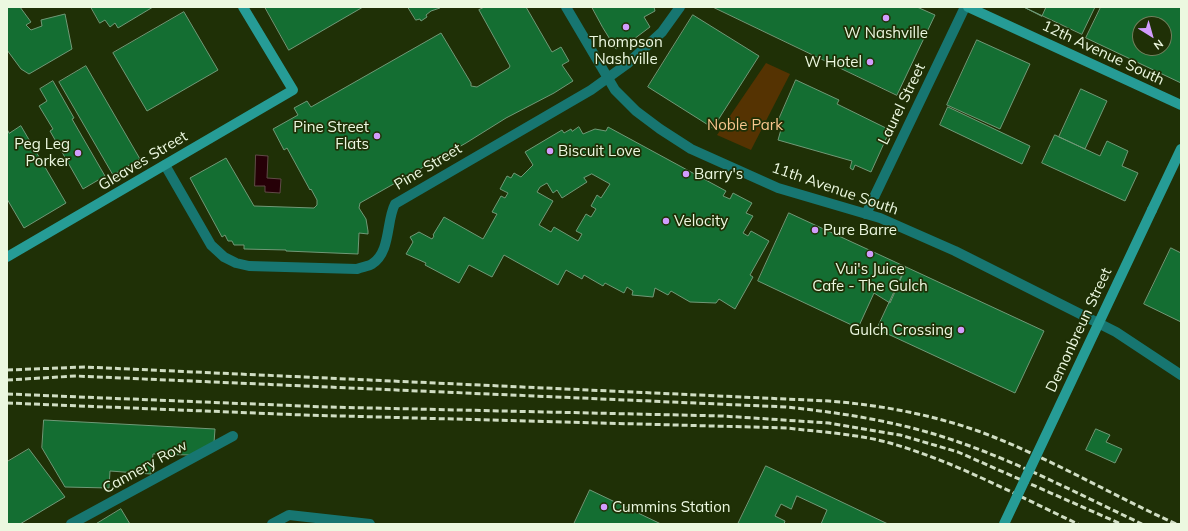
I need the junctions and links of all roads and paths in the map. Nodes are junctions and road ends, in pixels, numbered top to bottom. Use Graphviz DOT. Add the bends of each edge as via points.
graph roads {
  1 [pos="243,7"];
  2 [pos="566,7"];
  3 [pos="680,7"];
  4 [pos="965,7"];
  5 [pos="968,7"];
  6 [pos="608,78"];
  7 [pos="1181,105"];
  8 [pos="1181,149"];
  9 [pos="165,165"];
  10 [pos="866,214"];
  11 [pos="7,257"];
  12 [pos="1181,375"];
  13 [pos="233,436"];
  14 [pos="71,524"];
  15 [pos="272,524"];
  16 [pos="370,524"];
  17 [pos="1004,524"];
  1 -- 9 [label="main road, Gleaves Street" via="293,90"];
  2 -- 6 [label="street, 11th Avenue South"];
  3 -- 6 [label="street, Pine Street" via="662,32"];
  4 -- 10 [label="street, Laurel Street"];
  5 -- 7 [label="main road, 12th Avenue South"];
  6 -- 9 [label="street, Pine Street" via="395,204 390,214 386,244 380,255 372,264 357,269 249,266 224,257 211,245"];
  6 -- 10 [label="street, 11th Avenue South" via="615,90 636,110 691,149 778,188"];
  8 -- 17 [label="main road, Demonbreun Street, bridge"];
  9 -- 11 [label="main road, Gleaves Street"];
  10 -- 12 [label="street, 11th Avenue South" via="955,251 1116,332"];
  13 -- 14 [label="street, Cannery Row"];
  15 -- 16 [label="street" via="289,515"];
}
